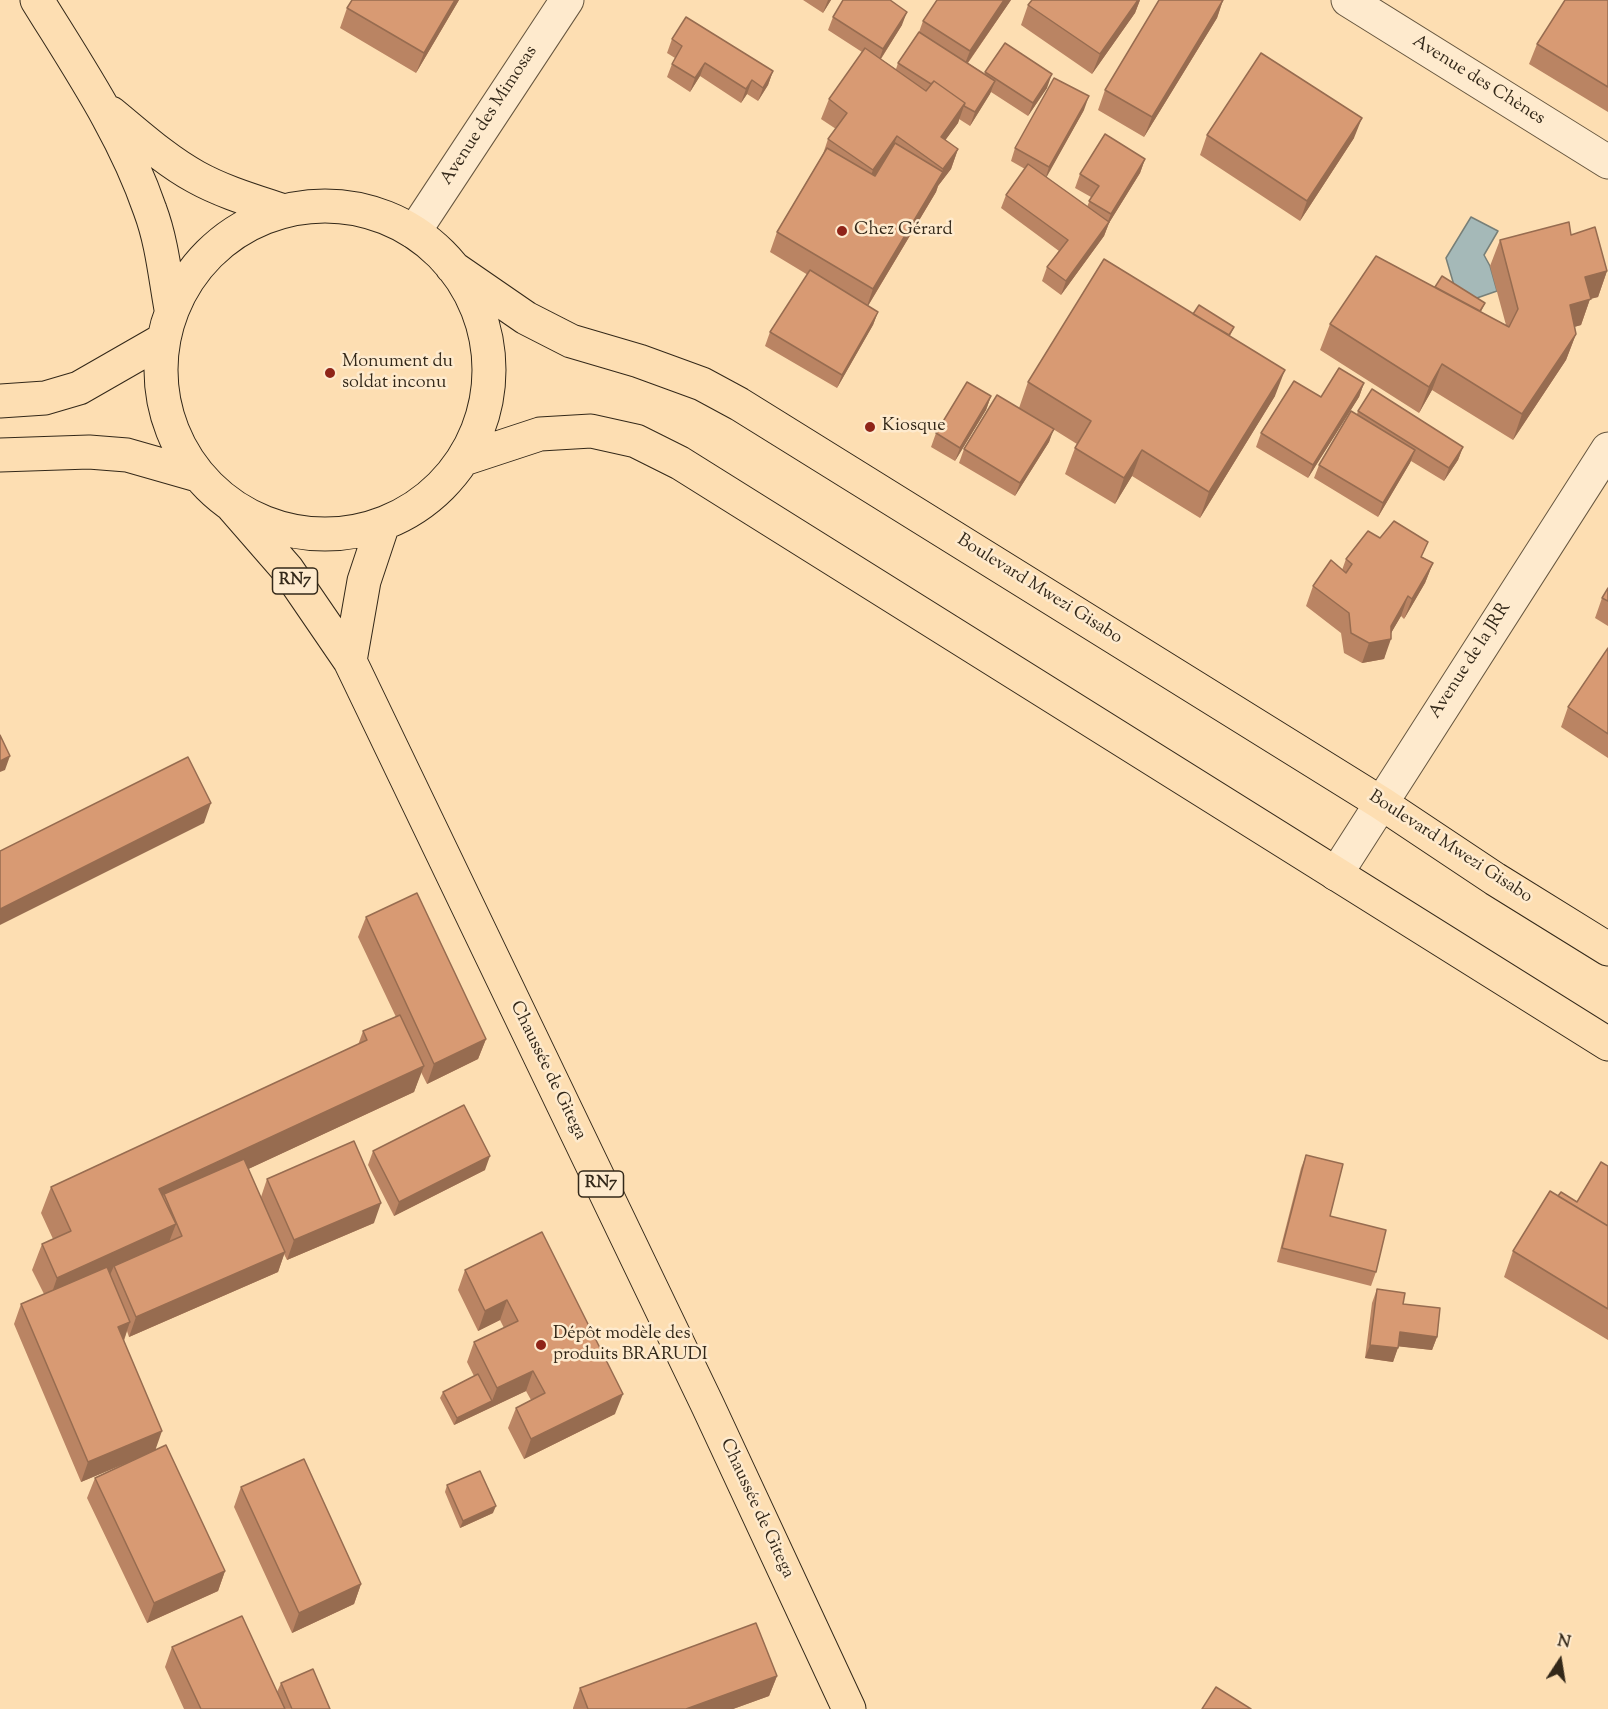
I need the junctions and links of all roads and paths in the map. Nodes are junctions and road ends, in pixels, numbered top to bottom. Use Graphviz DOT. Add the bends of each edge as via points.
graph roads {
  1 [pos="37,0"];
  2 [pos="567,0"];
  3 [pos="1348,0"];
  4 [pos="105,108"];
  5 [pos="1608,162"];
  6 [pos="284,211"];
  7 [pos="414,232"];
  8 [pos="452,267"];
  9 [pos="171,309"];
  10 [pos="161,341"];
  11 [pos="0,401"];
  12 [pos="1608,448"];
  13 [pos="0,455"];
  14 [pos="464,459"];
  15 [pos="197,475"];
  16 [pos="232,507"];
  17 [pos="383,524"];
  18 [pos="350,661"];
  19 [pos="1381,802"];
  20 [pos="1336,874"];
  21 [pos="1608,949"];
  22 [pos="1608,1044"];
  23 [pos="849,1709"];
  1 -- 4 [label="main road"];
  2 -- 7 [label="street, Avenue des Mimosas"];
  3 -- 5 [label="street, Avenue des Chènes"];
  4 -- 6 [label="main road" via="197,178"];
  4 -- 9 [label="main road" via="151,211"];
  6 -- 7 [label="main road" via="328,206 372,213"];
  6 -- 9 [label="main road" via="236,231 197,265"];
  7 -- 8 [label="main road"];
  8 -- 14 [label="main road" via="474,301 488,340 490,382 482,422"];
  8 -- 19 [label="main road, Boulevard Mwezi Gisabo" via="526,318 571,341 702,384 740,404"];
  9 -- 10 [label="main road"];
  10 -- 11 [label="main road" via="79,388 45,398"];
  10 -- 15 [label="main road" via="164,412"];
  12 -- 19 [label="street, Avenue de la JRR"];
  13 -- 15 [label="main road" via="127,455"];
  14 -- 17 [label="main road" via="429,499"];
  14 -- 20 [label="main road" via="540,434 591,431 636,441 691,469"];
  15 -- 16 [label="main road"];
  16 -- 17 [label="main road" via="267,525 306,534 345,534"];
  16 -- 18 [label="main road, Chaussée de Gitega / RN7" via="287,569"];
  17 -- 18 [label="main road" via="364,581"];
  18 -- 23 [label="main road, Chaussée de Gitega / RN7" via="703,1395"];
  19 -- 20 [label="street, Avenue de la JRR"];
  19 -- 21 [label="main road, Boulevard Mwezi Gisabo"];
  20 -- 22 [label="main road"];
}
